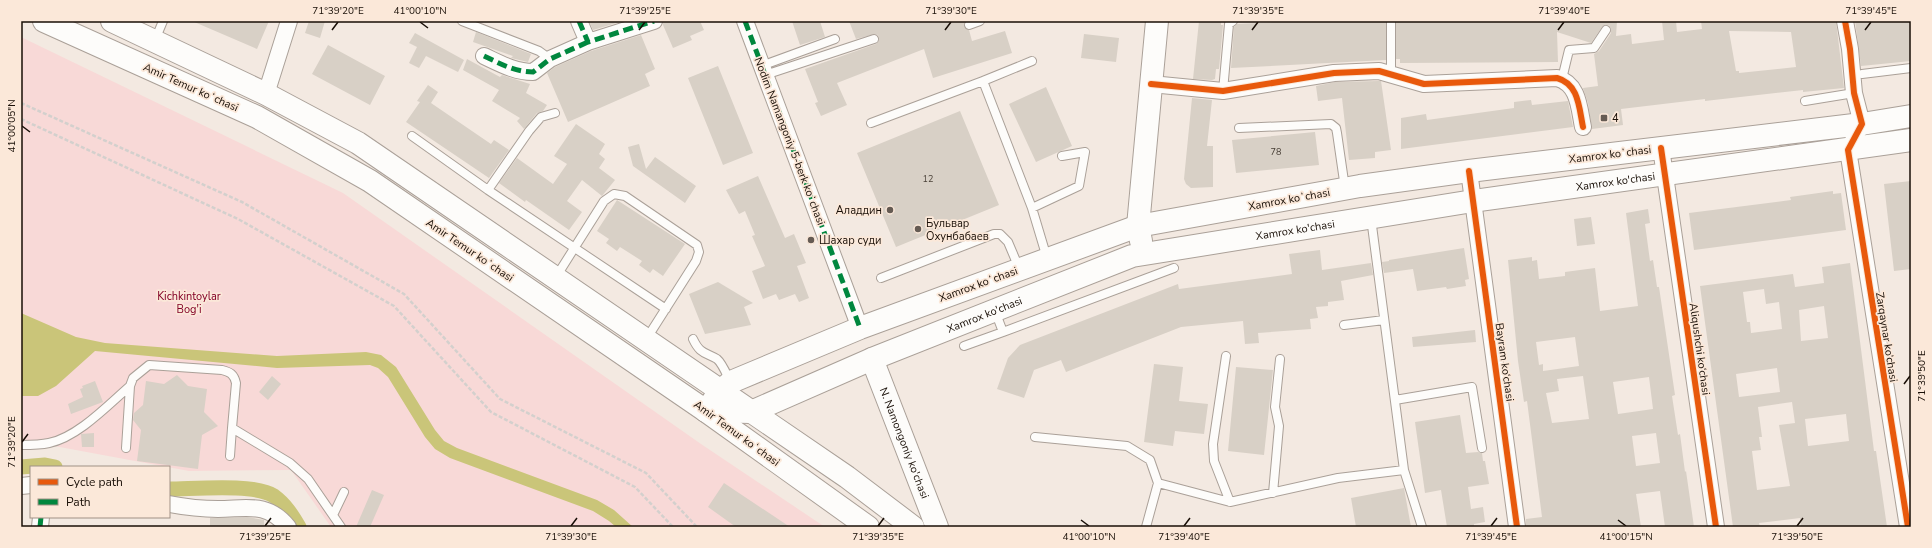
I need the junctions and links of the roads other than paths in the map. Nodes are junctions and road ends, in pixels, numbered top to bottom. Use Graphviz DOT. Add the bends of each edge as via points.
graph roads {
  1 [pos="44,21"];
  2 [pos="112,21"];
  3 [pos="163,21"];
  4 [pos="289,21"];
  5 [pos="462,21"];
  6 [pos="579,21"];
  7 [pos="654,21"];
  8 [pos="745,21"];
  9 [pos="980,21"];
  10 [pos="1157,21"];
  11 [pos="1233,21"];
  12 [pos="1391,21"];
  13 [pos="1845,21"];
  14 [pos="969,26"];
  15 [pos="1606,30"];
  16 [pos="835,39"];
  17 [pos="874,39"];
  18 [pos="155,41"];
  19 [pos="588,42"];
  20 [pos="484,56"];
  21 [pos="550,59"];
  22 [pos="1032,61"];
  23 [pos="1911,68"];
  24 [pos="763,71"];
  25 [pos="1391,74"];
  26 [pos="1862,74"];
  27 [pos="1562,79"];
  28 [pos="983,81"];
  29 [pos="1151,84"];
  30 [pos="1223,91"];
  31 [pos="1854,93"];
  32 [pos="266,94"];
  33 [pos="1805,101"];
  34 [pos="555,114"];
  35 [pos="1911,116"];
  36 [pos="257,117"];
  37 [pos="871,123"];
  38 [pos="1862,124"];
  39 [pos="1583,127"];
  40 [pos="1239,128"];
  41 [pos="412,136"];
  42 [pos="1911,140"];
  43 [pos="1661,148"];
  44 [pos="1848,150"];
  45 [pos="1062,156"];
  46 [pos="1469,171"];
  47 [pos="1664,174"];
  48 [pos="1345,189"];
  49 [pos="488,190"];
  50 [pos="1473,201"];
  51 [pos="1032,208"];
  52 [pos="1371,217"];
  53 [pos="1138,226"];
  54 [pos="575,247"];
  55 [pos="1144,254"];
  56 [pos="1048,260"];
  57 [pos="1174,268"];
  58 [pos="1019,269"];
  59 [pos="556,278"];
  60 [pos="881,278"];
  61 [pos="666,309"];
  62 [pos="995,310"];
  63 [pos="1384,320"];
  64 [pos="1344,325"];
  65 [pos="860,328"];
  66 [pos="1003,332"];
  67 [pos="693,339"];
  68 [pos="646,340"];
  69 [pos="964,346"];
  70 [pos="1226,356"];
  71 [pos="872,359"];
  72 [pos="1280,359"];
  73 [pos="130,386"];
  74 [pos="725,387"];
  75 [pos="1395,400"];
  76 [pos="706,411"];
  77 [pos="750,412"];
  78 [pos="232,428"];
  79 [pos="1035,437"];
  80 [pos="21,445"];
  81 [pos="126,448"];
  82 [pos="1482,448"];
  83 [pos="230,456"];
  84 [pos="1404,470"];
  85 [pos="1158,483"];
  86 [pos="344,492"];
  87 [pos="1273,493"];
  88 [pos="1230,502"];
  89 [pos="170,504"];
  90 [pos="333,516"];
  91 [pos="270,521"];
  92 [pos="288,527"];
  93 [pos="341,527"];
  94 [pos="868,527"];
  95 [pos="913,527"];
  96 [pos="936,527"];
  97 [pos="1146,527"];
  98 [pos="1422,527"];
  99 [pos="1518,527"];
  100 [pos="1716,527"];
  101 [pos="1908,527"];
  1 -- 36 [label="main road, Amir Temur koʻchasi"];
  2 -- 18 [label="main road"];
  3 -- 18 [label="lane"];
  4 -- 32 [label="street"];
  5 -- 21 [label="lane" via="540,51"];
  6 -- 19 [label="street"];
  7 -- 19 [label="street"];
  8 -- 24 [label="street, Nodim Namangoniy 5-berk koʻchasi"];
  9 -- 14 [label="lane"];
  10 -- 29 [label="main road"];
  11 -- 30 [label="lane" via="1229,24"];
  12 -- 25 [label="lane"];
  13 -- 31 [label="street"];
  15 -- 27 [label="lane" via="1594,48 1568,50"];
  16 -- 24 [label="lane"];
  17 -- 24 [label="lane"];
  18 -- 32 [label="main road"];
  19 -- 21 [label="street"];
  20 -- 21 [label="street" via="520,72 533,72"];
  22 -- 28 [label="lane"];
  23 -- 26 [label="lane"];
  24 -- 65 [label="street, Nodim Namangoniy 5-berk koʻchasi"];
  25 -- 27 [label="street" via="1424,84"];
  25 -- 30 [label="street" via="1379,71 1334,73"];
  27 -- 39 [label="street" via="1573,88 1579,103"];
  28 -- 37 [label="lane"];
  28 -- 51 [label="lane"];
  29 -- 30 [label="street"];
  29 -- 53 [label="main road"];
  31 -- 33 [label="lane"];
  31 -- 38 [label="street"];
  32 -- 36 [label="main road"];
  32 -- 59 [label="main road" via="358,143"];
  34 -- 49 [label="lane" via="541,118 529,131"];
  35 -- 38 [label="main road, Xamrox koʻchasi"];
  36 -- 76 [label="main road, Amir Temur koʻchasi" via="370,181"];
  38 -- 43 [label="main road, Xamrox koʻchasi"];
  38 -- 44 [label="street"];
  40 -- 48 [label="lane" via="1331,124 1336,128"];
  41 -- 49 [label="lane"];
  42 -- 44 [label="main road, Xamrox ko'chasi"];
  43 -- 46 [label="main road, Xamrox koʻchasi"];
  43 -- 47 [label="street, Aliqushchi ko‘chasi"];
  44 -- 47 [label="main road, Xamrox ko'chasi"];
  44 -- 101 [label="street, Zarqaynar ko‘chasi"];
  45 -- 51 [label="lane" via="1085,152 1079,186"];
  46 -- 48 [label="main road, Xamrox koʻchasi"];
  46 -- 50 [label="street, Bayram ko‘chasi"];
  47 -- 50 [label="main road, Xamrox ko'chasi"];
  47 -- 100 [label="street, Aliqushchi ko‘chasi"];
  48 -- 53 [label="main road, Xamrox koʻchasi"];
  49 -- 54 [label="lane"];
  50 -- 52 [label="main road, Xamrox ko'chasi"];
  50 -- 99 [label="street, Bayram ko‘chasi"];
  51 -- 56 [label="lane"];
  52 -- 55 [label="main road, Xamrox ko'chasi"];
  52 -- 63 [label="lane"];
  53 -- 55 [label="main road"];
  53 -- 56 [label="main road, Xamrox koʻchasi"];
  54 -- 59 [label="lane"];
  54 -- 61 [label="lane"];
  54 -- 61 [label="lane" via="604,201 614,194 625,196 645,209 697,245 699,252 696,262"];
  55 -- 62 [label="main road, Xamrox ko'chasi" via="1132,256"];
  56 -- 58 [label="main road, Xamrox koʻchasi"];
  57 -- 66 [label="lane"];
  58 -- 60 [label="lane" via="1008,242 1000,234 994,234"];
  58 -- 65 [label="main road, Xamrox koʻchasi"];
  59 -- 68 [label="main road"];
  61 -- 68 [label="lane"];
  62 -- 66 [label="lane"];
  62 -- 71 [label="main road, Xamrox ko'chasi"];
  63 -- 64 [label="lane"];
  63 -- 75 [label="lane"];
  65 -- 74 [label="main road, Xamrox koʻchasi"];
  66 -- 69 [label="lane"];
  67 -- 74 [label="lane" via="697,348 718,360"];
  68 -- 74 [label="main road"];
  70 -- 88 [label="lane" via="1214,461"];
  71 -- 77 [label="main road, Xamrox ko'chasi"];
  71 -- 96 [label="main road, N. Namongoniy ko'chasi"];
  72 -- 87 [label="lane" via="1275,407 1279,426"];
  73 -- 78 [label="lane" via="133,378 149,365 230,372 236,383"];
  73 -- 80 [label="lane" via="66,437 49,443"];
  73 -- 81 [label="lane"];
  74 -- 76 [label="main road"];
  74 -- 77 [label="main road"];
  75 -- 82 [label="lane" via="1472,388"];
  75 -- 84 [label="lane"];
  76 -- 77 [label="main road, Xamrox ko'chasi"];
  76 -- 94 [label="main road, Amir Temur koʻchasi"];
  77 -- 95 [label="main road" via="848,477"];
  78 -- 83 [label="lane"];
  78 -- 90 [label="lane" via="290,463 308,479"];
  79 -- 85 [label="lane" via="1127,446 1150,460"];
  84 -- 87 [label="lane" via="1338,478"];
  84 -- 98 [label="lane"];
  85 -- 88 [label="lane"];
  85 -- 97 [label="lane"];
  86 -- 90 [label="lane"];
  87 -- 88 [label="lane"];
  89 -- 91 [label="street" via="218,509 256,507"];
  90 -- 93 [label="lane"];
  91 -- 92 [label="street"];
}
